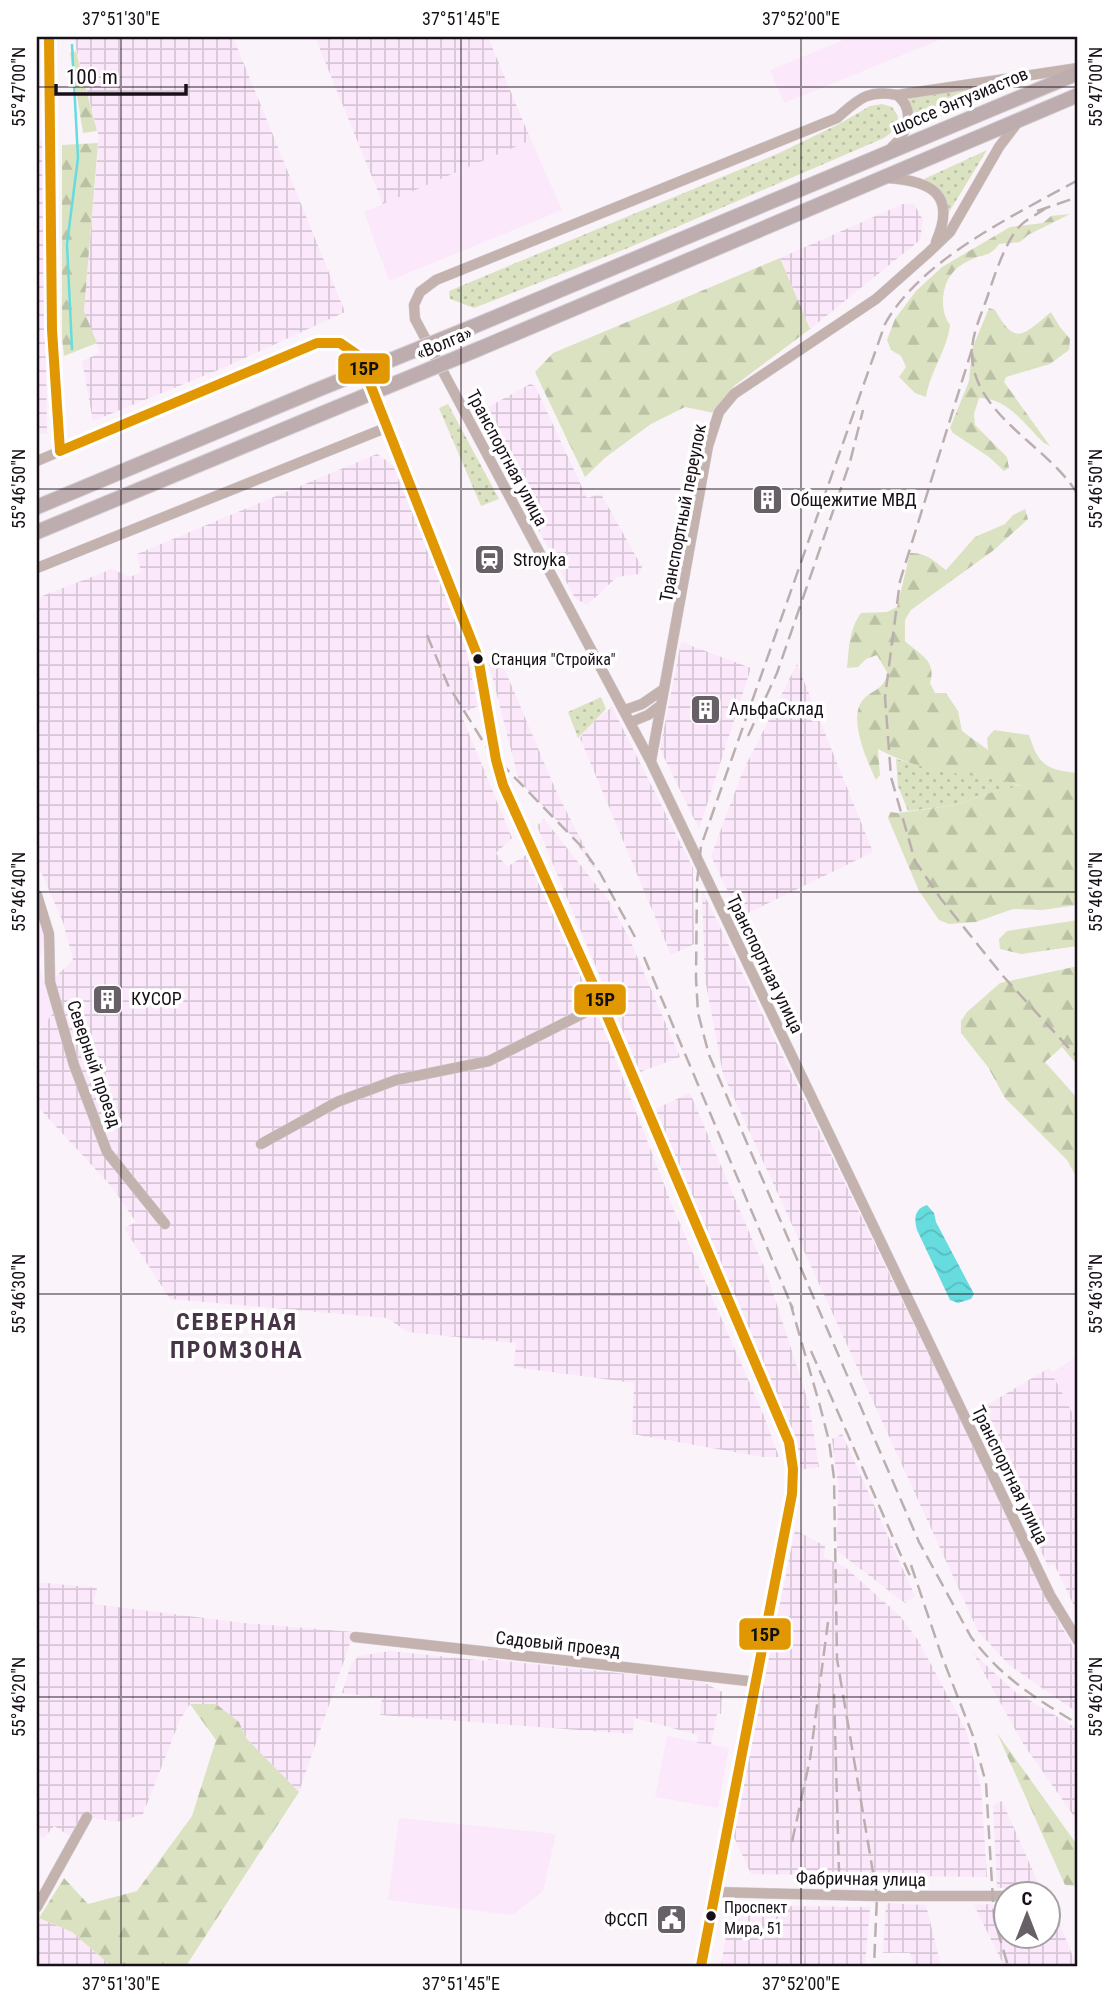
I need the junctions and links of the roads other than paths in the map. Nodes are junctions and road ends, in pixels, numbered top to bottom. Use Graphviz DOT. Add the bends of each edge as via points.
graph roads {
  1 [pos="49,37"];
  2 [pos="1078,70"];
  3 [pos="897,95"];
  4 [pos="1078,95"];
  5 [pos="1020,120"];
  6 [pos="886,152"];
  7 [pos="856,165"];
  8 [pos="881,178"];
  9 [pos="933,249"];
  10 [pos="388,427"];
  11 [pos="60,451"];
  12 [pos="37,461"];
  13 [pos="37,507"];
  14 [pos="37,532"];
  15 [pos="37,568"];
  16 [pos="664,689"];
  17 [pos="660,706"];
  18 [pos="625,710"];
  19 [pos="631,722"];
  20 [pos="651,762"];
  21 [pos="37,895"];
  22 [pos="602,1004"];
  23 [pos="261,1144"];
  24 [pos="165,1224"];
  25 [pos="355,1637"];
  26 [pos="1078,1641"];
  27 [pos="757,1682"];
  28 [pos="87,1817"];
  29 [pos="715,1892"];
  30 [pos="992,1896"];
  31 [pos="37,1907"];
  32 [pos="701,1966"];
  1 -- 11 [label="street" via="50,276"];
  2 -- 3 [label="street"];
  2 -- 6 [label="highway, шоссе Энтузиастов"];
  3 -- 6 [label="street" via="909,112 908,124 901,140"];
  3 -- 18 [label="street, Транспортная улица" via="869,94 837,118 436,279 420,292 414,305 415,319"];
  4 -- 5 [label="highway"];
  5 -- 8 [label="highway"];
  5 -- 9 [label="street, Транспортный переулок" via="950,232"];
  6 -- 7 [label="highway, шоссе Энтузиастов"];
  7 -- 13 [label="highway, «Волга», bridge"];
  8 -- 9 [label="street" via="912,180 936,191 943,217"];
  8 -- 14 [label="highway, «Волга», bridge"];
  9 -- 16 [label="street, Транспортный переулок" via="876,299 734,394 719,412"];
  10 -- 11 [label="street" via="359,356 344,342 329,340"];
  10 -- 15 [label="street"];
  10 -- 22 [label="street" via="478,657 503,785"];
  11 -- 12 [label="street"];
  16 -- 17 [label="street, Транспортный переулок"];
  16 -- 18 [label="street"];
  17 -- 19 [label="street"];
  17 -- 20 [label="street, Транспортный переулок"];
  18 -- 19 [label="street, Транспортная улица"];
  19 -- 20 [label="street, Транспортная улица"];
  20 -- 26 [label="street, Транспортная улица" via="1050,1595"];
  21 -- 24 [label="street, Северный проезд" via="48,934 50,982 74,1065 107,1152"];
  22 -- 23 [label="street" via="489,1061 396,1080 337,1102"];
  22 -- 27 [label="street" via="789,1441 792,1494"];
  25 -- 27 [label="street, Садовый проезд"];
  27 -- 29 [label="street"];
  28 -- 31 [label="street"];
  29 -- 30 [label="street, Фабричная улица"];
  29 -- 32 [label="street"];
}
